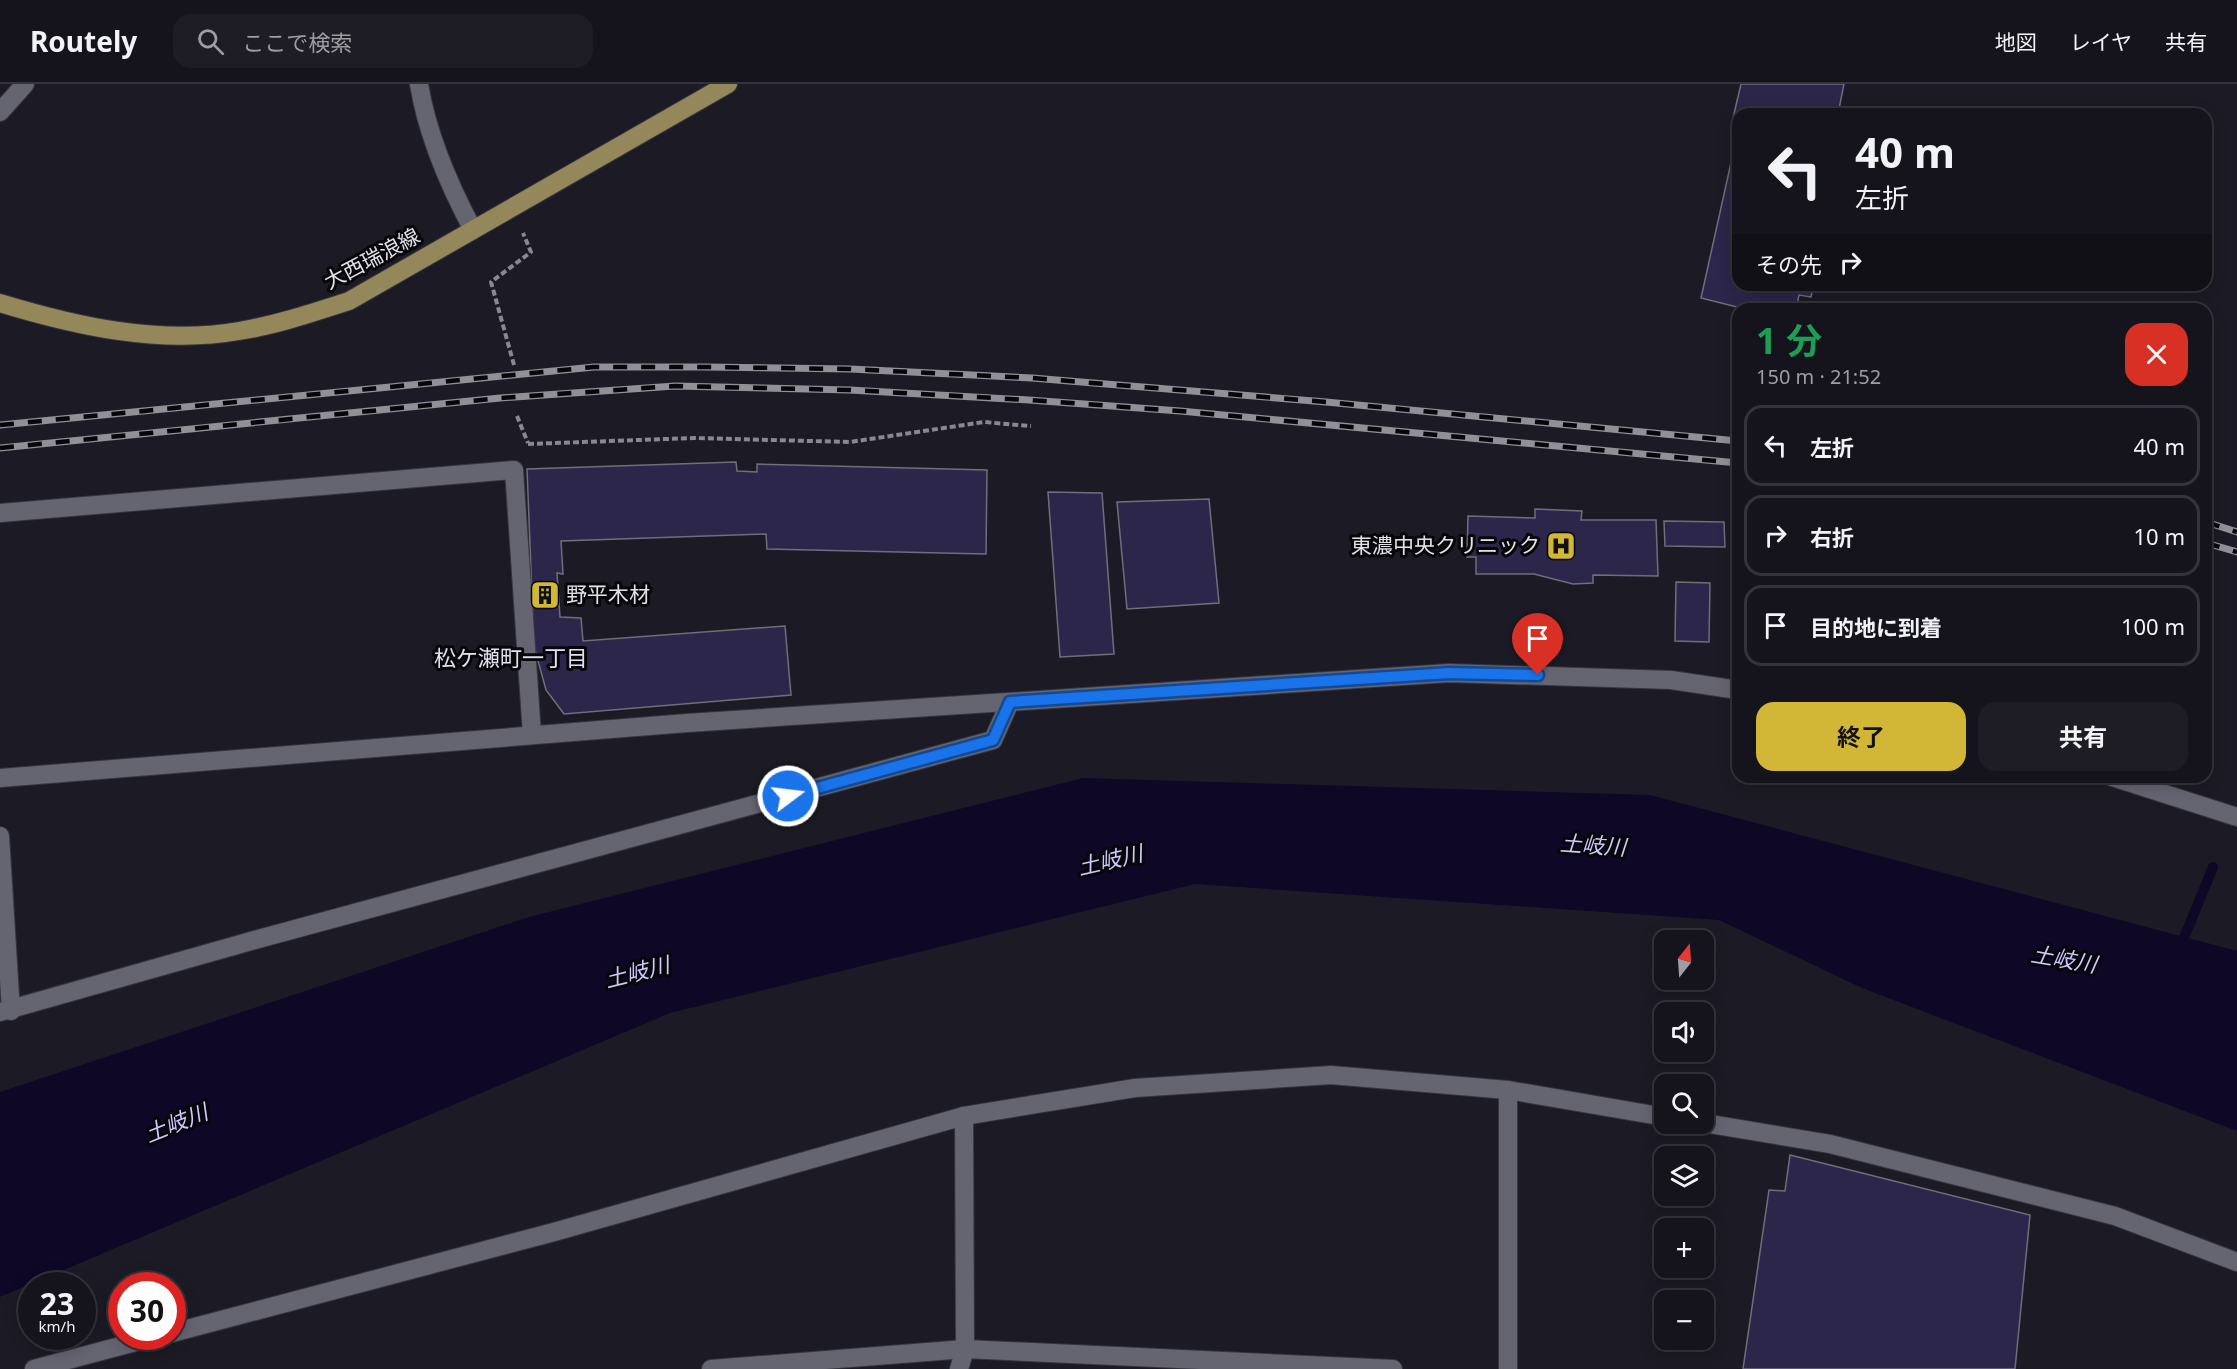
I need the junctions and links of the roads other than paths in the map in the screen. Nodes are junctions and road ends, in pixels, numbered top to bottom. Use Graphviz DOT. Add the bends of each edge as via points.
graph roads {
  1 [pos="25,84"];
  2 [pos="419,84"];
  3 [pos="728,84"];
  4 [pos="0,112"];
  5 [pos="473,230"];
  6 [pos="0,303"];
  7 [pos="0,513"];
  8 [pos="1732,689"];
  9 [pos="1010,702"];
  10 [pos="532,735"];
  11 [pos="0,778"];
  12 [pos="2131,783"];
  13 [pos="2237,817"];
  14 [pos="0,836"];
  15 [pos="6,1012"];
  16 [pos="1508,1090"];
  17 [pos="1654,1115"];
  18 [pos="963,1116"];
  19 [pos="1714,1125"];
  20 [pos="2237,1262"];
  21 [pos="186,1329"];
  22 [pos="108,1349"];
  23 [pos="965,1349"];
  24 [pos="34,1369"];
  25 [pos="711,1369"];
  26 [pos="959,1369"];
  27 [pos="1393,1369"];
  28 [pos="1508,1369"];
  1 -- 4 [label="street"];
  2 -- 5 [label="street" via="435,142 458,203"];
  3 -- 5 [label="main road, 大西瑞浪線"];
  5 -- 6 [label="main road, 大西瑞浪線" via="349,301 292,320 237,332 130,334"];
  7 -- 10 [label="street" via="514,470"];
  8 -- 9 [label="street" via="1671,680 1449,673"];
  9 -- 10 [label="street"];
  9 -- 15 [label="street" via="993,740 273,935"];
  10 -- 11 [label="street"];
  12 -- 13 [label="street"];
  14 -- 15 [label="street"];
  16 -- 17 [label="street"];
  16 -- 18 [label="street" via="1331,1075 1135,1088"];
  16 -- 28 [label="street"];
  18 -- 21 [label="street" via="554,1232"];
  18 -- 23 [label="street"];
  19 -- 20 [label="street" via="1830,1144 2104,1213"];
  22 -- 24 [label="street"];
  23 -- 25 [label="street"];
  23 -- 26 [label="street"];
  23 -- 27 [label="street"];
}
